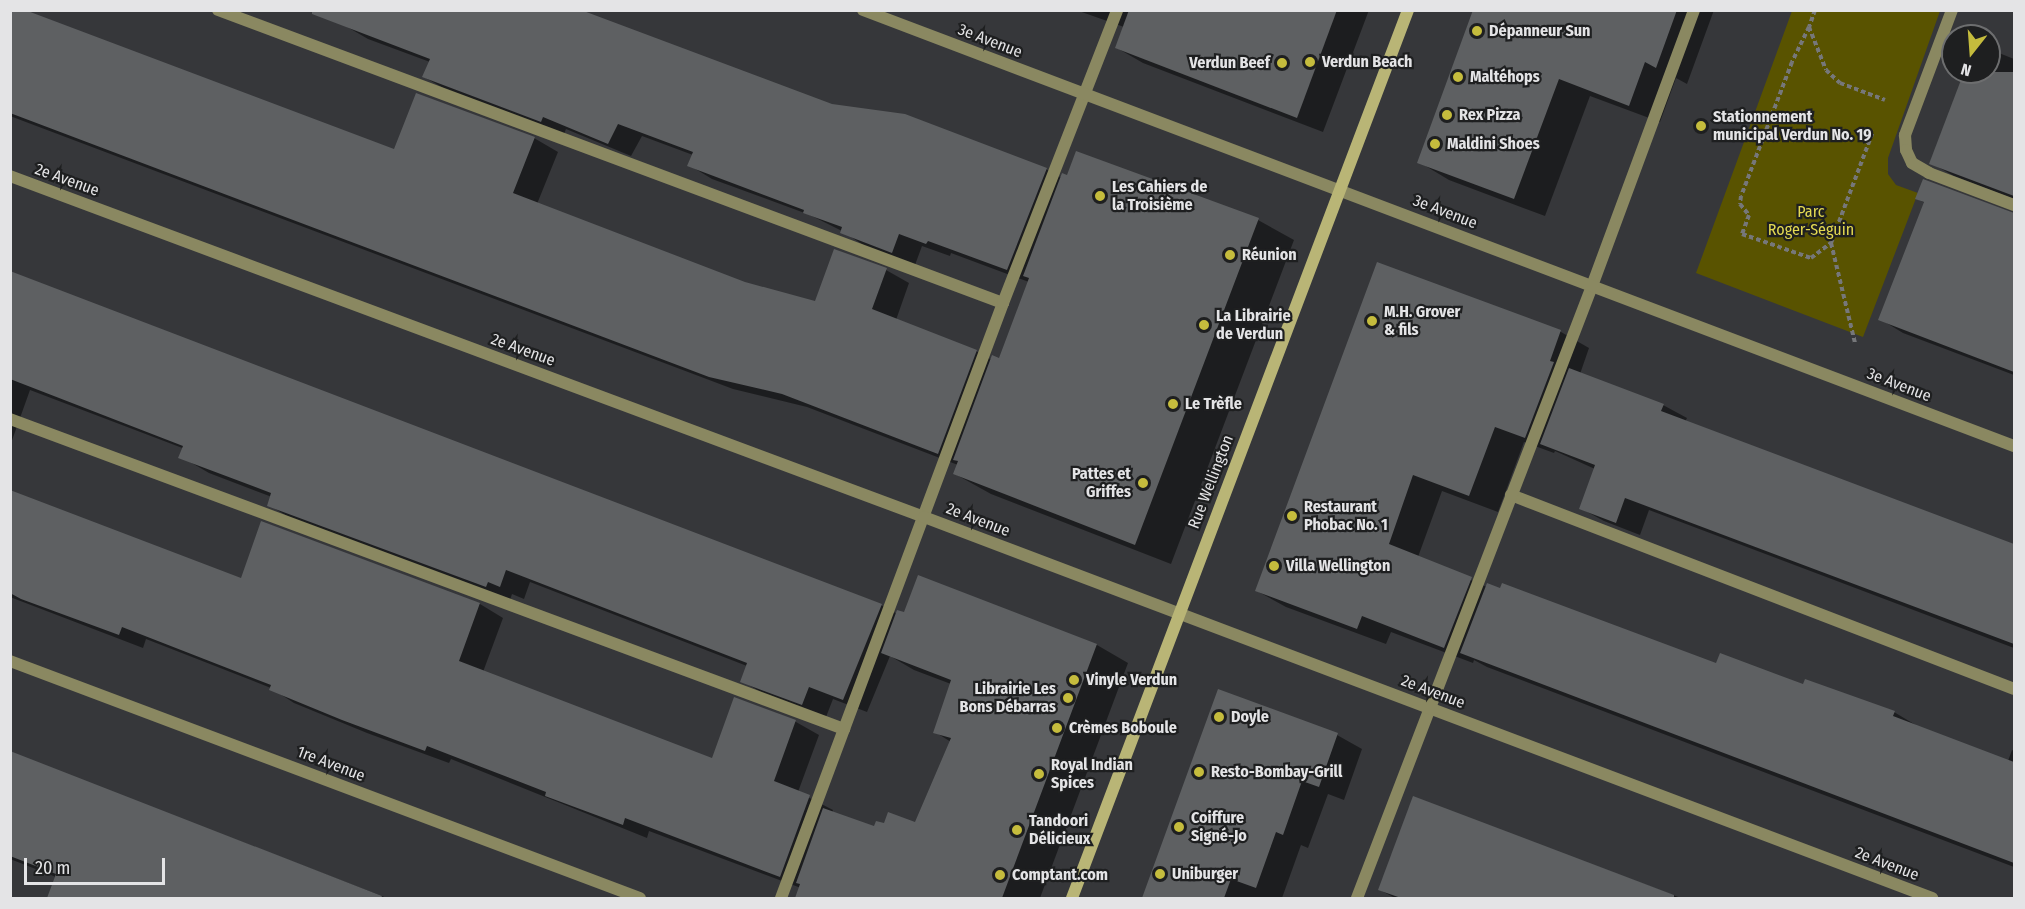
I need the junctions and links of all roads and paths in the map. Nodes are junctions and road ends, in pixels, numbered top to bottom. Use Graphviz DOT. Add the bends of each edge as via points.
graph roads {
  1 [pos="218,10"];
  2 [pos="862,10"];
  3 [pos="1117,10"];
  4 [pos="1408,10"];
  5 [pos="1694,10"];
  6 [pos="1815,10"];
  7 [pos="1952,10"];
  8 [pos="1809,27"];
  9 [pos="1086,94"];
  10 [pos="1885,100"];
  11 [pos="1881,111"];
  12 [pos="1914,111"];
  13 [pos="1876,122"];
  14 [pos="10,176"];
  15 [pos="1342,190"];
  16 [pos="2014,205"];
  17 [pos="1831,243"];
  18 [pos="1592,286"];
  19 [pos="1003,303"];
  20 [pos="1855,342"];
  21 [pos="10,418"];
  22 [pos="2014,446"];
  23 [pos="1511,495"];
  24 [pos="924,517"];
  25 [pos="1179,614"];
  26 [pos="10,661"];
  27 [pos="2014,689"];
  28 [pos="1430,708"];
  29 [pos="844,729"];
  30 [pos="640,898"];
  31 [pos="781,898"];
  32 [pos="1072,898"];
  33 [pos="1357,898"];
  34 [pos="1932,898"];
  1 -- 19 [label="street"];
  2 -- 9 [label="street, 3e Avenue"];
  3 -- 9 [label="street"];
  4 -- 15 [label="main road, Rue Wellington"];
  5 -- 18 [label="street"];
  6 -- 8 [label="path"];
  7 -- 12 [label="street"];
  8 -- 10 [label="path" via="1833,78"];
  8 -- 17 [label="path" via="1741,196 1740,204 1749,215 1742,234 1811,258"];
  9 -- 15 [label="street, 3e Avenue"];
  9 -- 19 [label="street"];
  10 -- 11 [label="path"];
  10 -- 12 [label="path"];
  12 -- 16 [label="street" via="1905,135 1912,163"];
  13 -- 17 [label="path"];
  14 -- 24 [label="street, 2e Avenue"];
  15 -- 18 [label="street, 3e Avenue"];
  15 -- 25 [label="main road, Rue Wellington"];
  17 -- 20 [label="path"];
  18 -- 22 [label="street, 3e Avenue"];
  18 -- 23 [label="street"];
  19 -- 24 [label="street"];
  21 -- 29 [label="street"];
  23 -- 27 [label="street"];
  23 -- 28 [label="street"];
  24 -- 25 [label="street, 2e Avenue"];
  24 -- 29 [label="street"];
  25 -- 28 [label="street, 2e Avenue"];
  25 -- 32 [label="main road, Rue Wellington"];
  26 -- 30 [label="street, 1re Avenue"];
  28 -- 33 [label="street"];
  28 -- 34 [label="street, 2e Avenue"];
  29 -- 31 [label="street"];
}
